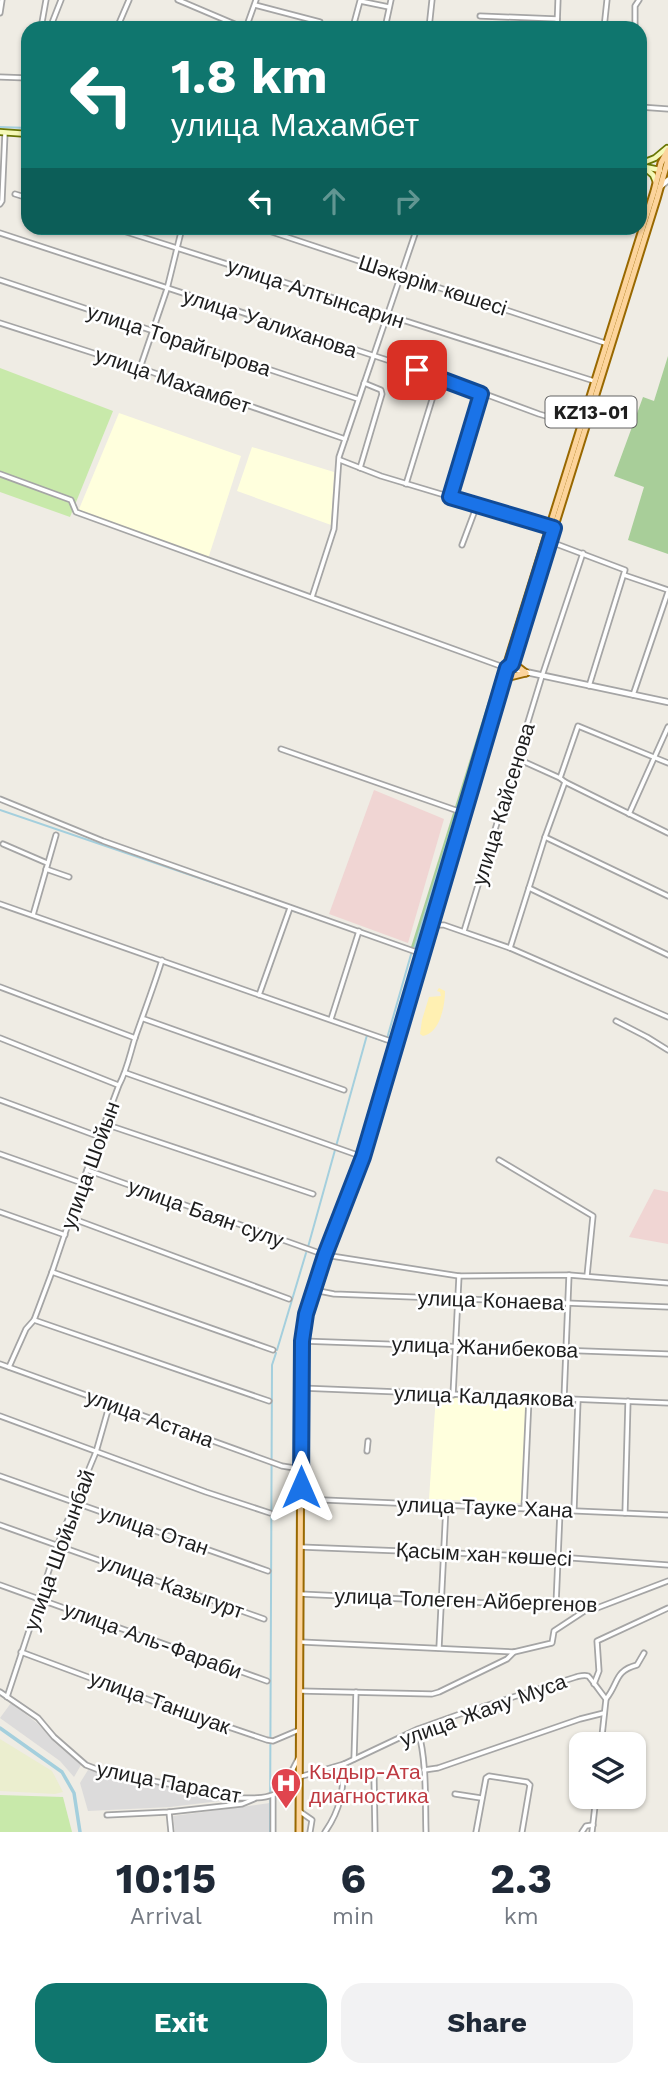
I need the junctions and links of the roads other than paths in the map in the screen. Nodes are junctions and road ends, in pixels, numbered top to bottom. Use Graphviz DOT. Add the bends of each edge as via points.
graph roads {
  1 [pos="2,0"];
  2 [pos="46,0"];
  3 [pos="61,0"];
  4 [pos="129,0"];
  5 [pos="178,0"];
  6 [pos="391,0"];
  7 [pos="432,0"];
  8 [pos="558,0"];
  9 [pos="607,0"];
  10 [pos="639,0"];
  11 [pos="255,1"];
  12 [pos="389,7"];
  13 [pos="0,13"];
  14 [pos="480,16"];
  15 [pos="557,19"];
  16 [pos="42,21"];
  17 [pos="53,21"];
  18 [pos="120,21"];
  19 [pos="228,21"];
  20 [pos="248,21"];
  21 [pos="317,21"];
  22 [pos="355,21"];
  23 [pos="386,21"];
  24 [pos="430,21"];
  25 [pos="605,21"];
  26 [pos="635,21"];
  27 [pos="0,77"];
  28 [pos="21,78"];
  29 [pos="647,108"];
  30 [pos="668,109"];
  31 [pos="2,133"];
  32 [pos="21,134"];
  33 [pos="668,150"];
  34 [pos="648,161"];
  35 [pos="665,163"];
  36 [pos="647,170"];
  37 [pos="664,171"];
  38 [pos="668,180"];
  39 [pos="658,185"];
  40 [pos="15,194"];
  41 [pos="21,196"];
  42 [pos="0,204"];
  43 [pos="647,218"];
  44 [pos="647,221"];
  45 [pos="0,233"];
  46 [pos="136,235"];
  47 [pos="180,235"];
  48 [pos="281,235"];
  49 [pos="415,235"];
  50 [pos="641,235"];
  51 [pos="643,235"];
  52 [pos="177,248"];
  53 [pos="401,274"];
  54 [pos="0,280"];
  55 [pos="167,289"];
  56 [pos="387,315"];
  57 [pos="0,323"];
  58 [pos="153,331"];
  59 [pos="605,343"];
  60 [pos="373,356"];
  61 [pos="140,368"];
  62 [pos="439,377"];
  63 [pos="597,382"];
  64 [pos="364,383"];
  65 [pos="481,394"];
  66 [pos="358,399"];
  67 [pos="583,427"];
  68 [pos="345,439"];
  69 [pos="340,460"];
  70 [pos="360,468"];
  71 [pos="0,474"];
  72 [pos="406,484"];
  73 [pos="450,497"];
  74 [pos="477,505"];
  75 [pos="551,527"];
  76 [pos="547,541"];
  77 [pos="463,545"];
  78 [pos="583,553"];
  79 [pos="624,575"];
  80 [pos="668,591"];
  81 [pos="312,598"];
  82 [pos="513,657"];
  83 [pos="507,668"];
  84 [pos="526,673"];
  85 [pos="542,676"];
  86 [pos="503,684"];
  87 [pos="589,686"];
  88 [pos="633,695"];
  89 [pos="668,702"];
  90 [pos="668,727"];
  91 [pos="281,749"];
  92 [pos="655,757"];
  93 [pos="518,759"];
  94 [pos="668,763"];
  95 [pos="560,778"];
  96 [pos="565,782"];
  97 [pos="0,799"];
  98 [pos="465,814"];
  99 [pos="629,814"];
  100 [pos="668,833"];
  101 [pos="56,835"];
  102 [pos="545,837"];
  103 [pos="3,844"];
  104 [pos="47,863"];
  105 [pos="46,869"];
  106 [pos="69,877"];
  107 [pos="529,888"];
  108 [pos="668,896"];
  109 [pos="0,904"];
  110 [pos="290,907"];
  111 [pos="33,915"];
  112 [pos="430,928"];
  113 [pos="464,931"];
  114 [pos="359,932"];
  115 [pos="510,948"];
  116 [pos="423,954"];
  117 [pos="668,955"];
  118 [pos="162,960"];
  119 [pos="0,987"];
  120 [pos="259,995"];
  121 [pos="668,1017"];
  122 [pos="144,1019"];
  123 [pos="331,1019"];
  124 [pos="616,1021"];
  125 [pos="0,1038"];
  126 [pos="135,1038"];
  127 [pos="396,1043"];
  128 [pos="668,1050"];
  129 [pos="126,1073"];
  130 [pos="119,1085"];
  131 [pos="344,1090"];
  132 [pos="0,1100"];
  133 [pos="105,1124"];
  134 [pos="100,1137"];
  135 [pos="0,1154"];
  136 [pos="363,1157"];
  137 [pos="499,1160"];
  138 [pos="87,1170"];
  139 [pos="82,1183"];
  140 [pos="313,1195"];
  141 [pos="0,1212"];
  142 [pos="71,1218"];
  143 [pos="65,1235"];
  144 [pos="325,1255"];
  145 [pos="52,1272"];
  146 [pos="459,1276"];
  147 [pos="569,1276"];
  148 [pos="587,1276"];
  149 [pos="668,1283"];
  150 [pos="314,1290"];
  151 [pos="457,1298"];
  152 [pos="289,1299"];
  153 [pos="568,1302"];
  154 [pos="668,1307"];
  155 [pos="34,1320"];
  156 [pos="302,1341"];
  157 [pos="455,1347"];
  158 [pos="273,1350"];
  159 [pos="566,1351"];
  160 [pos="668,1354"];
  161 [pos="0,1364"];
  162 [pos="9,1367"];
  163 [pos="301,1388"];
  164 [pos="453,1395"];
  165 [pos="529,1398"];
  166 [pos="564,1399"];
  167 [pos="578,1400"];
  168 [pos="269,1401"];
  169 [pos="628,1401"];
  170 [pos="110,1403"];
  171 [pos="668,1403"];
  172 [pos="0,1416"];
  173 [pos="368,1441"];
  174 [pos="367,1451"];
  175 [pos="96,1452"];
  176 [pos="301,1469"];
  177 [pos="0,1476"];
  178 [pos="301,1499"];
  179 [pos="75,1503"];
  180 [pos="446,1506"];
  181 [pos="524,1508"];
  182 [pos="560,1511"];
  183 [pos="573,1511"];
  184 [pos="270,1513"];
  185 [pos="625,1513"];
  186 [pos="668,1515"];
  187 [pos="0,1525"];
  188 [pos="57,1546"];
  189 [pos="300,1547"];
  190 [pos="444,1553"];
  191 [pos="558,1558"];
  192 [pos="668,1565"];
  193 [pos="268,1571"];
  194 [pos="668,1581"];
  195 [pos="0,1585"];
  196 [pos="300,1594"];
  197 [pos="40,1599"];
  198 [pos="442,1600"];
  199 [pos="556,1605"];
  200 [pos="589,1608"];
  201 [pos="668,1608"];
  202 [pos="264,1619"];
  203 [pos="300,1642"];
  204 [pos="439,1648"];
  205 [pos="514,1651"];
  206 [pos="21,1652"];
  207 [pos="644,1653"];
  208 [pos="267,1681"];
  209 [pos="594,1684"];
  210 [pos="300,1691"];
  211 [pos="0,1692"];
  212 [pos="356,1692"];
  213 [pos="7,1697"];
  214 [pos="606,1699"];
  215 [pos="604,1713"];
  216 [pos="418,1729"];
  217 [pos="300,1730"];
  218 [pos="602,1732"];
  219 [pos="300,1756"];
  220 [pos="354,1759"];
  221 [pos="344,1764"];
  222 [pos="424,1770"];
  223 [pos="374,1776"];
  224 [pos="299,1777"];
  225 [pos="454,1794"];
  226 [pos="272,1795"];
  227 [pos="234,1797"];
  228 [pos="256,1798"];
  229 [pos="481,1798"];
  230 [pos="233,1805"];
  231 [pos="595,1809"];
  232 [pos="299,1811"];
  233 [pos="169,1812"];
  234 [pos="107,1815"];
  235 [pos="593,1825"];
  236 [pos="171,1832"];
  237 [pos="273,1832"];
  238 [pos="299,1832"];
  239 [pos="310,1832"];
  240 [pos="325,1832"];
  241 [pos="375,1832"];
  242 [pos="426,1832"];
  243 [pos="476,1832"];
  244 [pos="522,1832"];
  245 [pos="582,1832"];
  246 [pos="592,1832"];
  1 -- 13 [label="street"];
  2 -- 16 [label="street"];
  3 -- 17 [label="street"];
  4 -- 18 [label="street"];
  5 -- 19 [label="street"];
  6 -- 12 [label="street"];
  7 -- 24 [label="street"];
  8 -- 15 [label="street"];
  9 -- 25 [label="street"];
  10 -- 26 [label="street"];
  11 -- 20 [label="street"];
  11 -- 21 [label="street"];
  12 -- 22 [label="street" via="360,1"];
  12 -- 23 [label="street"];
  14 -- 15 [label="street"];
  27 -- 28 [label="street"];
  29 -- 30 [label="street"];
  31 -- 32 [label="main road"];
  31 -- 42 [label="street"];
  33 -- 34 [label="main road"];
  33 -- 35 [label="main road, KZ13-01"];
  34 -- 35 [label="main road"];
  35 -- 37 [label="main road, KZ13-01"];
  36 -- 39 [label="main road"];
  37 -- 39 [label="main road, KZ13-01"];
  38 -- 39 [label="street"];
  39 -- 43 [label="main road, KZ13-01"];
  39 -- 44 [label="main road, KZ13-01"];
  40 -- 41 [label="street"];
  45 -- 55 [label="street, улица Уалиханова"];
  46 -- 52 [label="street, улица Алтынсарин"];
  47 -- 52 [label="street"];
  48 -- 53 [label="street, Шәкәрім көшесі"];
  49 -- 53 [label="street"];
  50 -- 59 [label="main road, KZ13-01"];
  51 -- 63 [label="main road, KZ13-01"];
  52 -- 55 [label="street"];
  52 -- 56 [label="street, улица Алтынсарин"];
  53 -- 56 [label="street"];
  53 -- 59 [label="street, Шәкәрім көшесі"];
  54 -- 58 [label="street, улица Торайгырова"];
  55 -- 58 [label="street"];
  55 -- 60 [label="street, улица Уалиханова"];
  56 -- 60 [label="street"];
  56 -- 63 [label="street, улица Алтынсарин"];
  57 -- 61 [label="street, улица Махамбет"];
  58 -- 61 [label="street"];
  58 -- 66 [label="street, улица Торайгырова"];
  59 -- 63 [label="main road, KZ13-01"];
  60 -- 62 [label="street, улица Уалиханова"];
  60 -- 64 [label="street"];
  61 -- 68 [label="street, улица Махамбет"];
  62 -- 65 [label="street, улица Уалиханова"];
  62 -- 72 [label="street"];
  63 -- 67 [label="main road, KZ13-01"];
  64 -- 66 [label="street"];
  64 -- 70 [label="street" via="382,394"];
  65 -- 67 [label="street, улица Уалиханова"];
  65 -- 73 [label="street"];
  66 -- 68 [label="street"];
  67 -- 75 [label="main road, KZ13-01"];
  68 -- 69 [label="street"];
  69 -- 70 [label="street"];
  69 -- 81 [label="street" via="334,529"];
  70 -- 72 [label="street"];
  71 -- 81 [label="street" via="71,500 76,512"];
  72 -- 73 [label="street"];
  73 -- 74 [label="street"];
  74 -- 75 [label="street"];
  74 -- 77 [label="street"];
  75 -- 76 [label="main road, KZ13-01"];
  76 -- 78 [label="street"];
  76 -- 82 [label="main road, KZ13-01"];
  76 -- 83 [label="main road, KZ13-01"];
  78 -- 79 [label="street" via="624,569"];
  78 -- 85 [label="street, улица Кайсенова"];
  79 -- 80 [label="street"];
  79 -- 87 [label="street"];
  80 -- 88 [label="street"];
  81 -- 83 [label="street"];
  82 -- 83 [label="main road, KZ13-01"];
  82 -- 84 [label="main road"];
  83 -- 84 [label="street"];
  83 -- 86 [label="main road, KZ13-01"];
  84 -- 85 [label="street"];
  84 -- 86 [label="main road"];
  85 -- 87 [label="street"];
  85 -- 93 [label="street, улица Кайсенова"];
  86 -- 98 [label="main road, KZ13-01"];
  87 -- 88 [label="street"];
  88 -- 89 [label="street"];
  90 -- 92 [label="street"];
  91 -- 98 [label="street"];
  92 -- 94 [label="street"];
  92 -- 95 [label="street" via="580,725"];
  92 -- 99 [label="street"];
  93 -- 95 [label="street"];
  93 -- 113 [label="street, улица Кайсенова"];
  95 -- 96 [label="street"];
  96 -- 99 [label="street"];
  96 -- 102 [label="street"];
  97 -- 110 [label="street"];
  98 -- 112 [label="main road, KZ13-01"];
  99 -- 100 [label="street"];
  101 -- 104 [label="street"];
  102 -- 107 [label="street"];
  102 -- 108 [label="street"];
  103 -- 104 [label="street"];
  104 -- 105 [label="street"];
  105 -- 106 [label="street"];
  105 -- 111 [label="street"];
  107 -- 115 [label="street"];
  107 -- 117 [label="street"];
  109 -- 111 [label="street"];
  110 -- 114 [label="street"];
  110 -- 120 [label="street"];
  111 -- 118 [label="street"];
  112 -- 113 [label="street" via="444,925"];
  112 -- 116 [label="main road, KZ13-01"];
  113 -- 115 [label="street"];
  114 -- 116 [label="street"];
  114 -- 123 [label="street"];
  115 -- 121 [label="street"];
  116 -- 127 [label="main road, KZ13-01"];
  118 -- 120 [label="street"];
  118 -- 122 [label="street, улица Шойын"];
  119 -- 126 [label="street"];
  120 -- 123 [label="street"];
  122 -- 126 [label="street, улица Шойын"];
  122 -- 131 [label="street"];
  123 -- 127 [label="street"];
  124 -- 128 [label="street"];
  125 -- 130 [label="street"];
  126 -- 129 [label="street, улица Шойын"];
  127 -- 136 [label="main road, KZ13-01"];
  129 -- 130 [label="street, улица Шойын"];
  129 -- 136 [label="street"];
  130 -- 133 [label="street, улица Шойын"];
  132 -- 134 [label="street"];
  133 -- 134 [label="street, улица Шойын"];
  133 -- 140 [label="street"];
  134 -- 138 [label="street, улица Шойын"];
  135 -- 139 [label="street"];
  136 -- 144 [label="main road, KZ13-01"];
  137 -- 148 [label="street" via="593,1216"];
  138 -- 139 [label="street, улица Шойын"];
  138 -- 144 [label="street, улица Баян сулу"];
  139 -- 142 [label="street, улица Шойын"];
  141 -- 143 [label="street"];
  142 -- 143 [label="street, улица Шойын"];
  142 -- 152 [label="street"];
  143 -- 145 [label="street, улица Шойын"];
  144 -- 146 [label="street, улица Баян сулу"];
  144 -- 150 [label="main road, KZ13-01"];
  145 -- 155 [label="street, улица Шойын"];
  145 -- 158 [label="street"];
  146 -- 147 [label="street, улица Баян сулу"];
  146 -- 151 [label="street"];
  147 -- 148 [label="street, улица Баян сулу"];
  147 -- 153 [label="street"];
  148 -- 149 [label="street, улица Баян сулу"];
  150 -- 151 [label="street, улица Конаева"];
  150 -- 156 [label="main road, KZ13-01"];
  151 -- 153 [label="street, улица Конаева"];
  151 -- 157 [label="street"];
  153 -- 154 [label="street, улица Конаева"];
  153 -- 159 [label="street"];
  155 -- 162 [label="street, улица Шойын"];
  155 -- 168 [label="street"];
  156 -- 157 [label="street, улица Жанибекова"];
  156 -- 163 [label="main road, KZ13-01"];
  157 -- 159 [label="street, улица Жанибекова"];
  157 -- 164 [label="street"];
  159 -- 160 [label="street, улица Жанибекова"];
  159 -- 166 [label="street"];
  161 -- 162 [label="street, улица Астана"];
  162 -- 170 [label="street, улица Астана"];
  163 -- 164 [label="street, улица Калдаякова"];
  163 -- 176 [label="main road, KZ13-01"];
  164 -- 165 [label="street, улица Калдаякова"];
  165 -- 166 [label="street, улица Калдаякова"];
  165 -- 181 [label="street"];
  166 -- 167 [label="street, улица Калдаякова"];
  167 -- 169 [label="street, улица Калдаякова"];
  167 -- 183 [label="street"];
  169 -- 171 [label="street, улица Калдаякова"];
  169 -- 185 [label="street"];
  170 -- 175 [label="street, улица Шойынбай"];
  170 -- 176 [label="street, улица Астана"];
  172 -- 175 [label="street"];
  173 -- 174 [label="street"];
  175 -- 179 [label="street, улица Шойынбай"];
  175 -- 184 [label="street"];
  176 -- 178 [label="main road, KZ13-01"];
  177 -- 179 [label="street, улица Отан"];
  178 -- 180 [label="street, улица Тауке Хана"];
  178 -- 189 [label="main road, KZ13-01"];
  179 -- 188 [label="street, улица Шойынбай"];
  179 -- 193 [label="street, улица Отан"];
  180 -- 181 [label="street, улица Тауке Хана"];
  180 -- 190 [label="street"];
  181 -- 182 [label="street, улица Тауке Хана"];
  182 -- 183 [label="street, улица Тауке Хана"];
  182 -- 191 [label="street"];
  183 -- 185 [label="street, улица Тауке Хана"];
  185 -- 186 [label="street, улица Тауке Хана"];
  187 -- 188 [label="street, улица Казыгурт"];
  188 -- 197 [label="street, улица Шойынбай"];
  188 -- 202 [label="street, улица Казыгурт"];
  189 -- 190 [label="street, Қасым хан көшесі"];
  189 -- 196 [label="main road, KZ13-01"];
  190 -- 191 [label="street, Қасым хан көшесі"];
  190 -- 198 [label="street"];
  191 -- 192 [label="street, Қасым хан көшесі"];
  191 -- 199 [label="street"];
  194 -- 200 [label="street, улица Толеген Айбергенов" via="603,1607"];
  195 -- 197 [label="street, улица Аль-Фараби"];
  196 -- 198 [label="street, улица Толеген Айбергенов"];
  196 -- 203 [label="main road, KZ13-01"];
  197 -- 206 [label="street, улица Шойынбай"];
  197 -- 208 [label="street, улица Аль-Фараби"];
  198 -- 199 [label="street, улица Толеген Айбергенов"];
  198 -- 204 [label="street"];
  199 -- 200 [label="street, улица Толеген Айбергенов"];
  200 -- 205 [label="street" via="554,1631 552,1643"];
  201 -- 209 [label="street" via="597,1641 599,1671"];
  203 -- 204 [label="street"];
  203 -- 210 [label="main road, KZ13-01"];
  204 -- 205 [label="street"];
  205 -- 212 [label="street" via="507,1659 432,1694"];
  206 -- 213 [label="street, улица Шойынбай"];
  206 -- 217 [label="street, улица Таншуак" via="271,1740"];
  207 -- 214 [label="street" via="637,1665 619,1675"];
  209 -- 214 [label="street, улица Жаяу Муса"];
  209 -- 216 [label="street, улица Жаяу Муса" via="588,1676 576,1677"];
  210 -- 212 [label="street"];
  210 -- 217 [label="main road, KZ13-01"];
  211 -- 213 [label="street, улица Парасат"];
  212 -- 220 [label="street"];
  213 -- 227 [label="street, улица Парасат" via="38,1718 86,1765"];
  214 -- 215 [label="street"];
  215 -- 218 [label="street"];
  215 -- 222 [label="street"];
  216 -- 220 [label="street, улица Жаяу Муса"];
  216 -- 222 [label="street"];
  217 -- 219 [label="main road, KZ13-01"];
  219 -- 224 [label="main road, KZ13-01"];
  219 -- 226 [label="street" via="282,1790"];
  220 -- 221 [label="street, улица Жаяу Муса"];
  221 -- 224 [label="street, улица Жаяу Муса"];
  221 -- 240 [label="street" via="337,1813"];
  222 -- 242 [label="street"];
  223 -- 241 [label="street"];
  224 -- 232 [label="main road, KZ13-01"];
  225 -- 229 [label="street"];
  226 -- 228 [label="street, улица Парасат"];
  226 -- 237 [label="street"];
  227 -- 228 [label="street, улица Парасат"];
  227 -- 230 [label="street"];
  228 -- 230 [label="street"];
  229 -- 243 [label="street"];
  229 -- 244 [label="street" via="486,1778 527,1782 530,1788"];
  230 -- 233 [label="street"];
  231 -- 235 [label="street"];
  232 -- 238 [label="main road, KZ13-01"];
  232 -- 239 [label="street" via="312,1820"];
  233 -- 234 [label="street"];
  233 -- 236 [label="street"];
  235 -- 245 [label="street"];
  235 -- 246 [label="street"];
}
